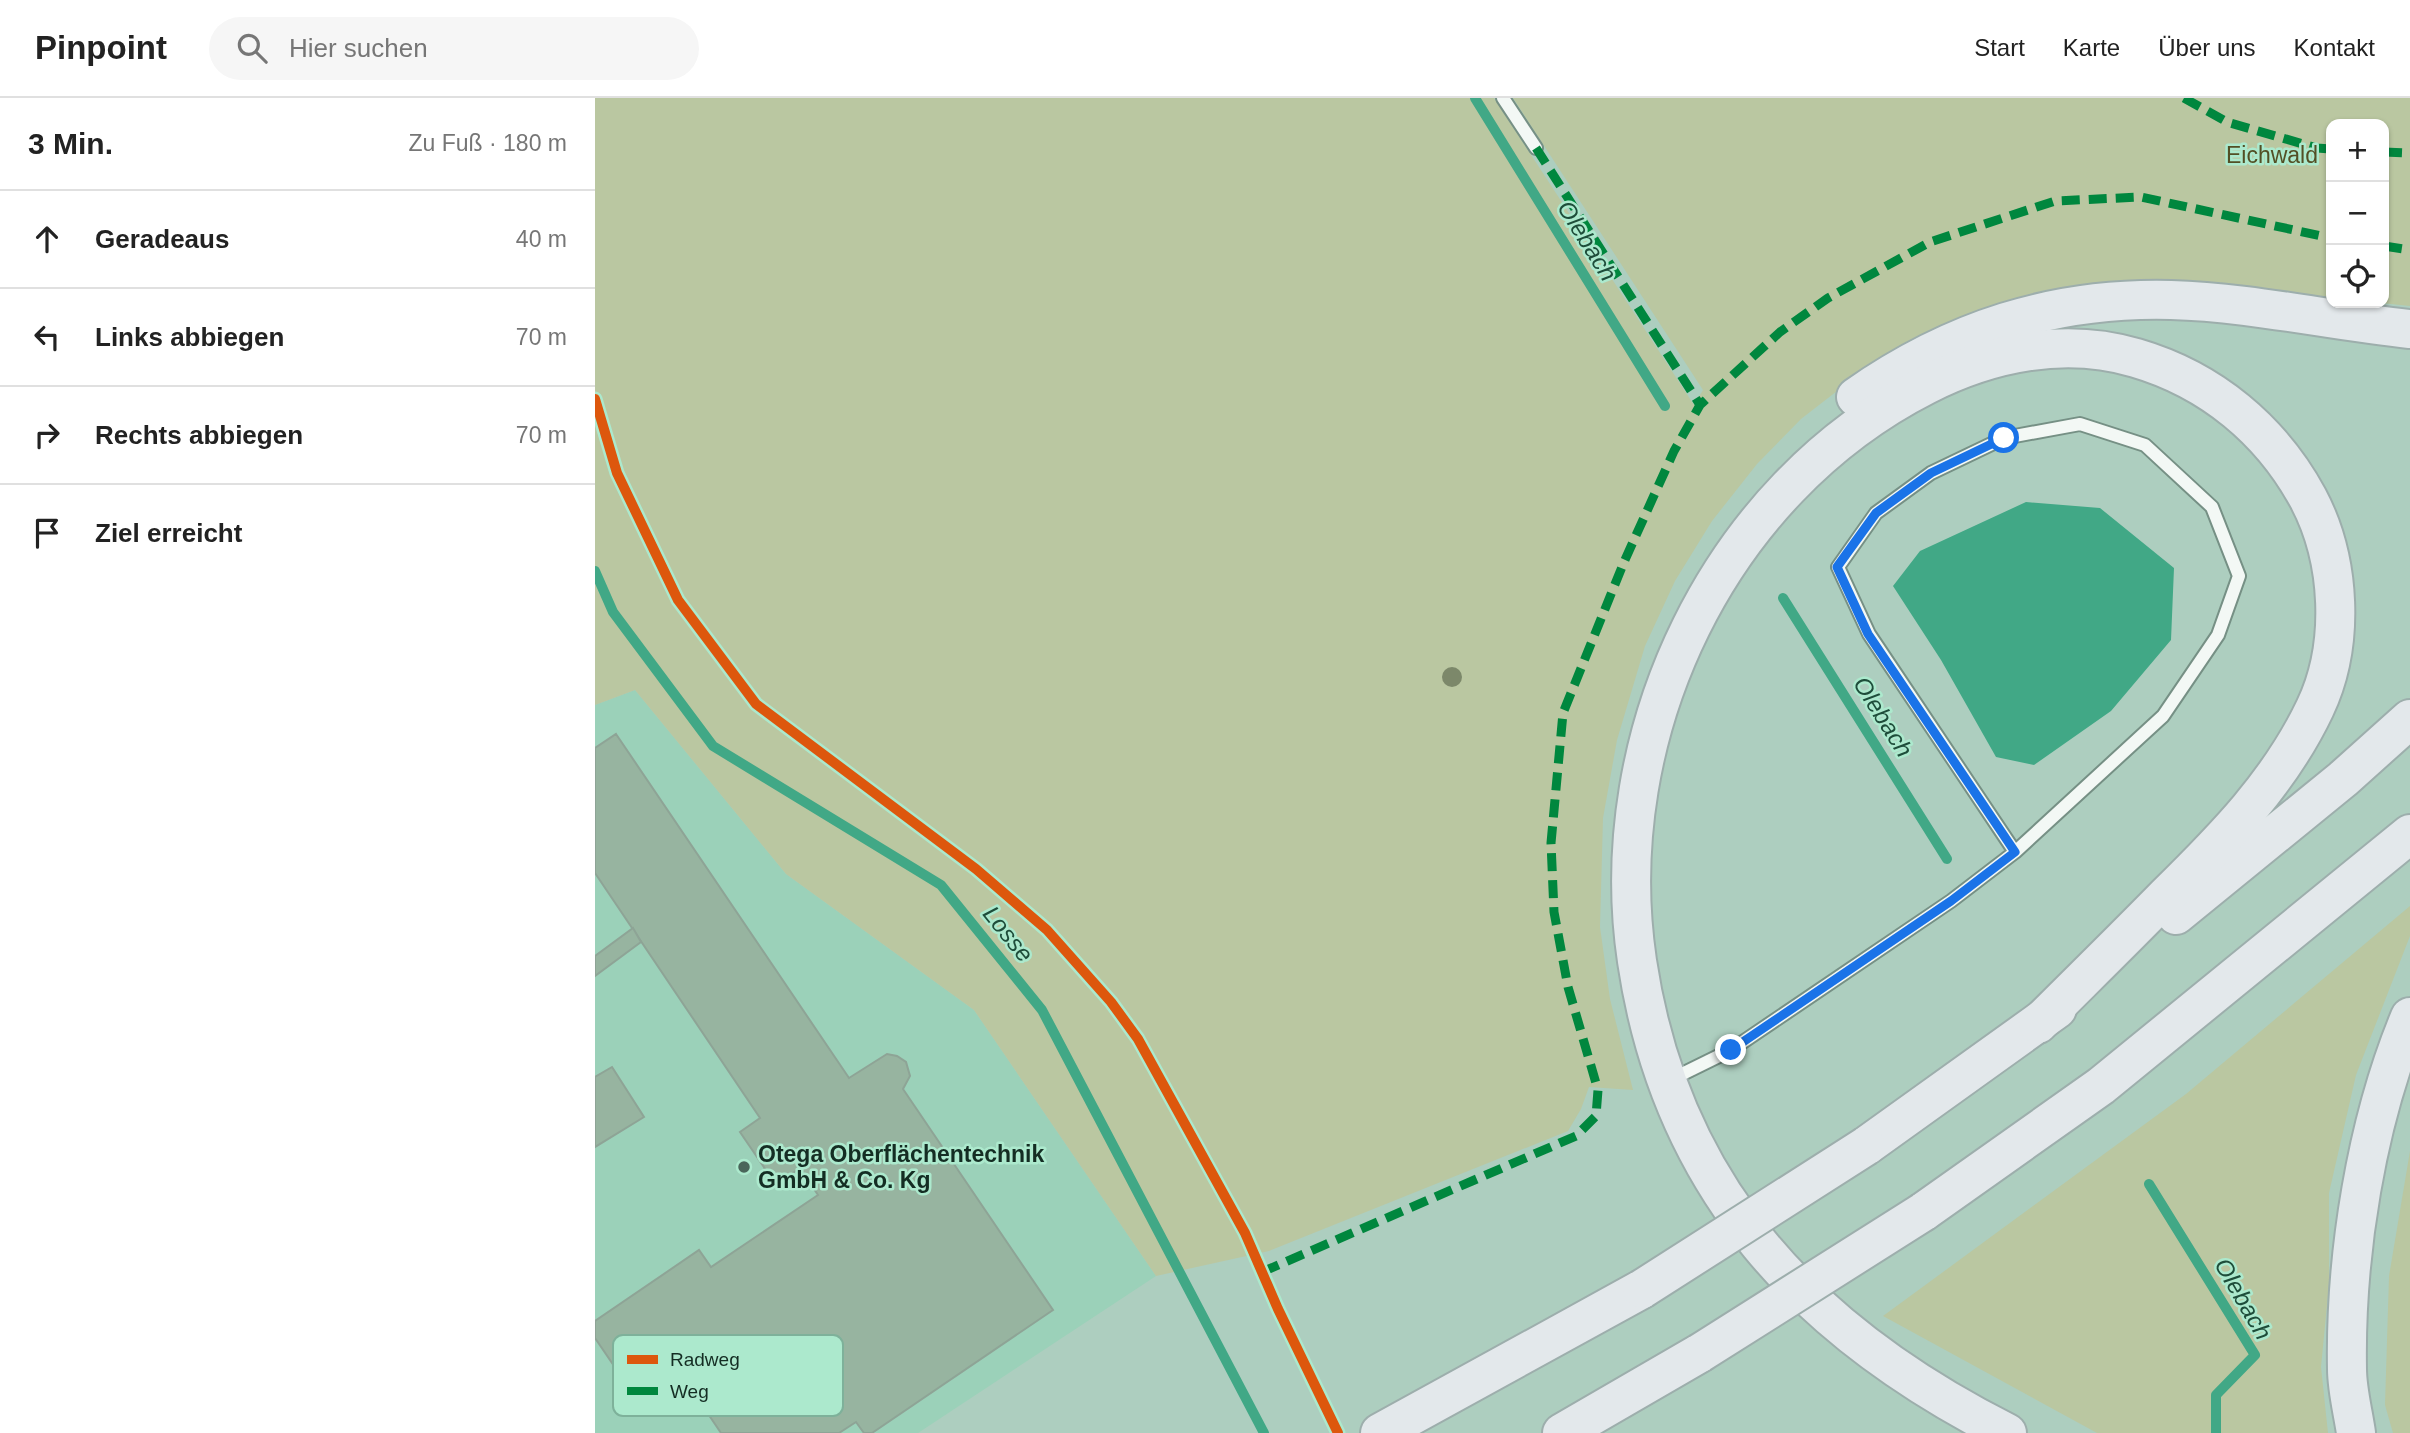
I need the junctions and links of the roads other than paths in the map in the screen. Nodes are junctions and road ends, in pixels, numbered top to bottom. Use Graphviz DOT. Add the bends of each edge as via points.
graph roads {
  1 [pos="1503,98"];
  2 [pos="1536,148"];
  3 [pos="2410,329"];
  4 [pos="2410,719"];
  5 [pos="2410,834"];
  6 [pos="2015,852"];
  7 [pos="2410,1017"];
  8 [pos="2038,1024"];
  9 [pos="1667,1082"];
  10 [pos="1380,1433"];
  11 [pos="1562,1433"];
  12 [pos="1959,1433"];
  13 [pos="2007,1433"];
  14 [pos="2356,1433"];
  1 -- 2 [label="lane"];
  3 -- 12 [label="highway" via="2174,300 2111,301 2042,311 1932,350 1846,405 1770,473 1707,554 1659,644 1637,704 1616,791 1609,893 1620,994 1647,1093 1686,1174 1719,1228 1785,1307 1863,1373"];
  4 -- 8 [label="highway" via="2216,885"];
  5 -- 11 [label="highway, bridge" via="2101,1086 1923,1212 1700,1353"];
  6 -- 6 [label="lane" via="1868,634 1837,567 1876,513 1931,473 2004,438 2080,424 2145,445 2212,507 2239,576 2218,635 2163,716"];
  6 -- 9 [label="lane" via="1951,901 1731,1050"];
  7 -- 14 [label="highway" via="2368,1160 2352,1256 2346,1371"];
  8 -- 9 [label="highway" via="2202,860 2271,782 2317,704 2330,669 2335,631 2334,587 2326,544 2291,467 2266,437 2195,382 2116,352 2075,348 2034,349 1946,375 1861,424 1786,488 1754,526 1700,608 1651,734 1632,843 1634,941 1650,1026"];
  8 -- 10 [label="highway, bridge" via="1865,1146 1641,1289"];
  9 -- 13 [label="highway" via="1730,1206 1800,1292 1876,1355 1951,1404"];
}
